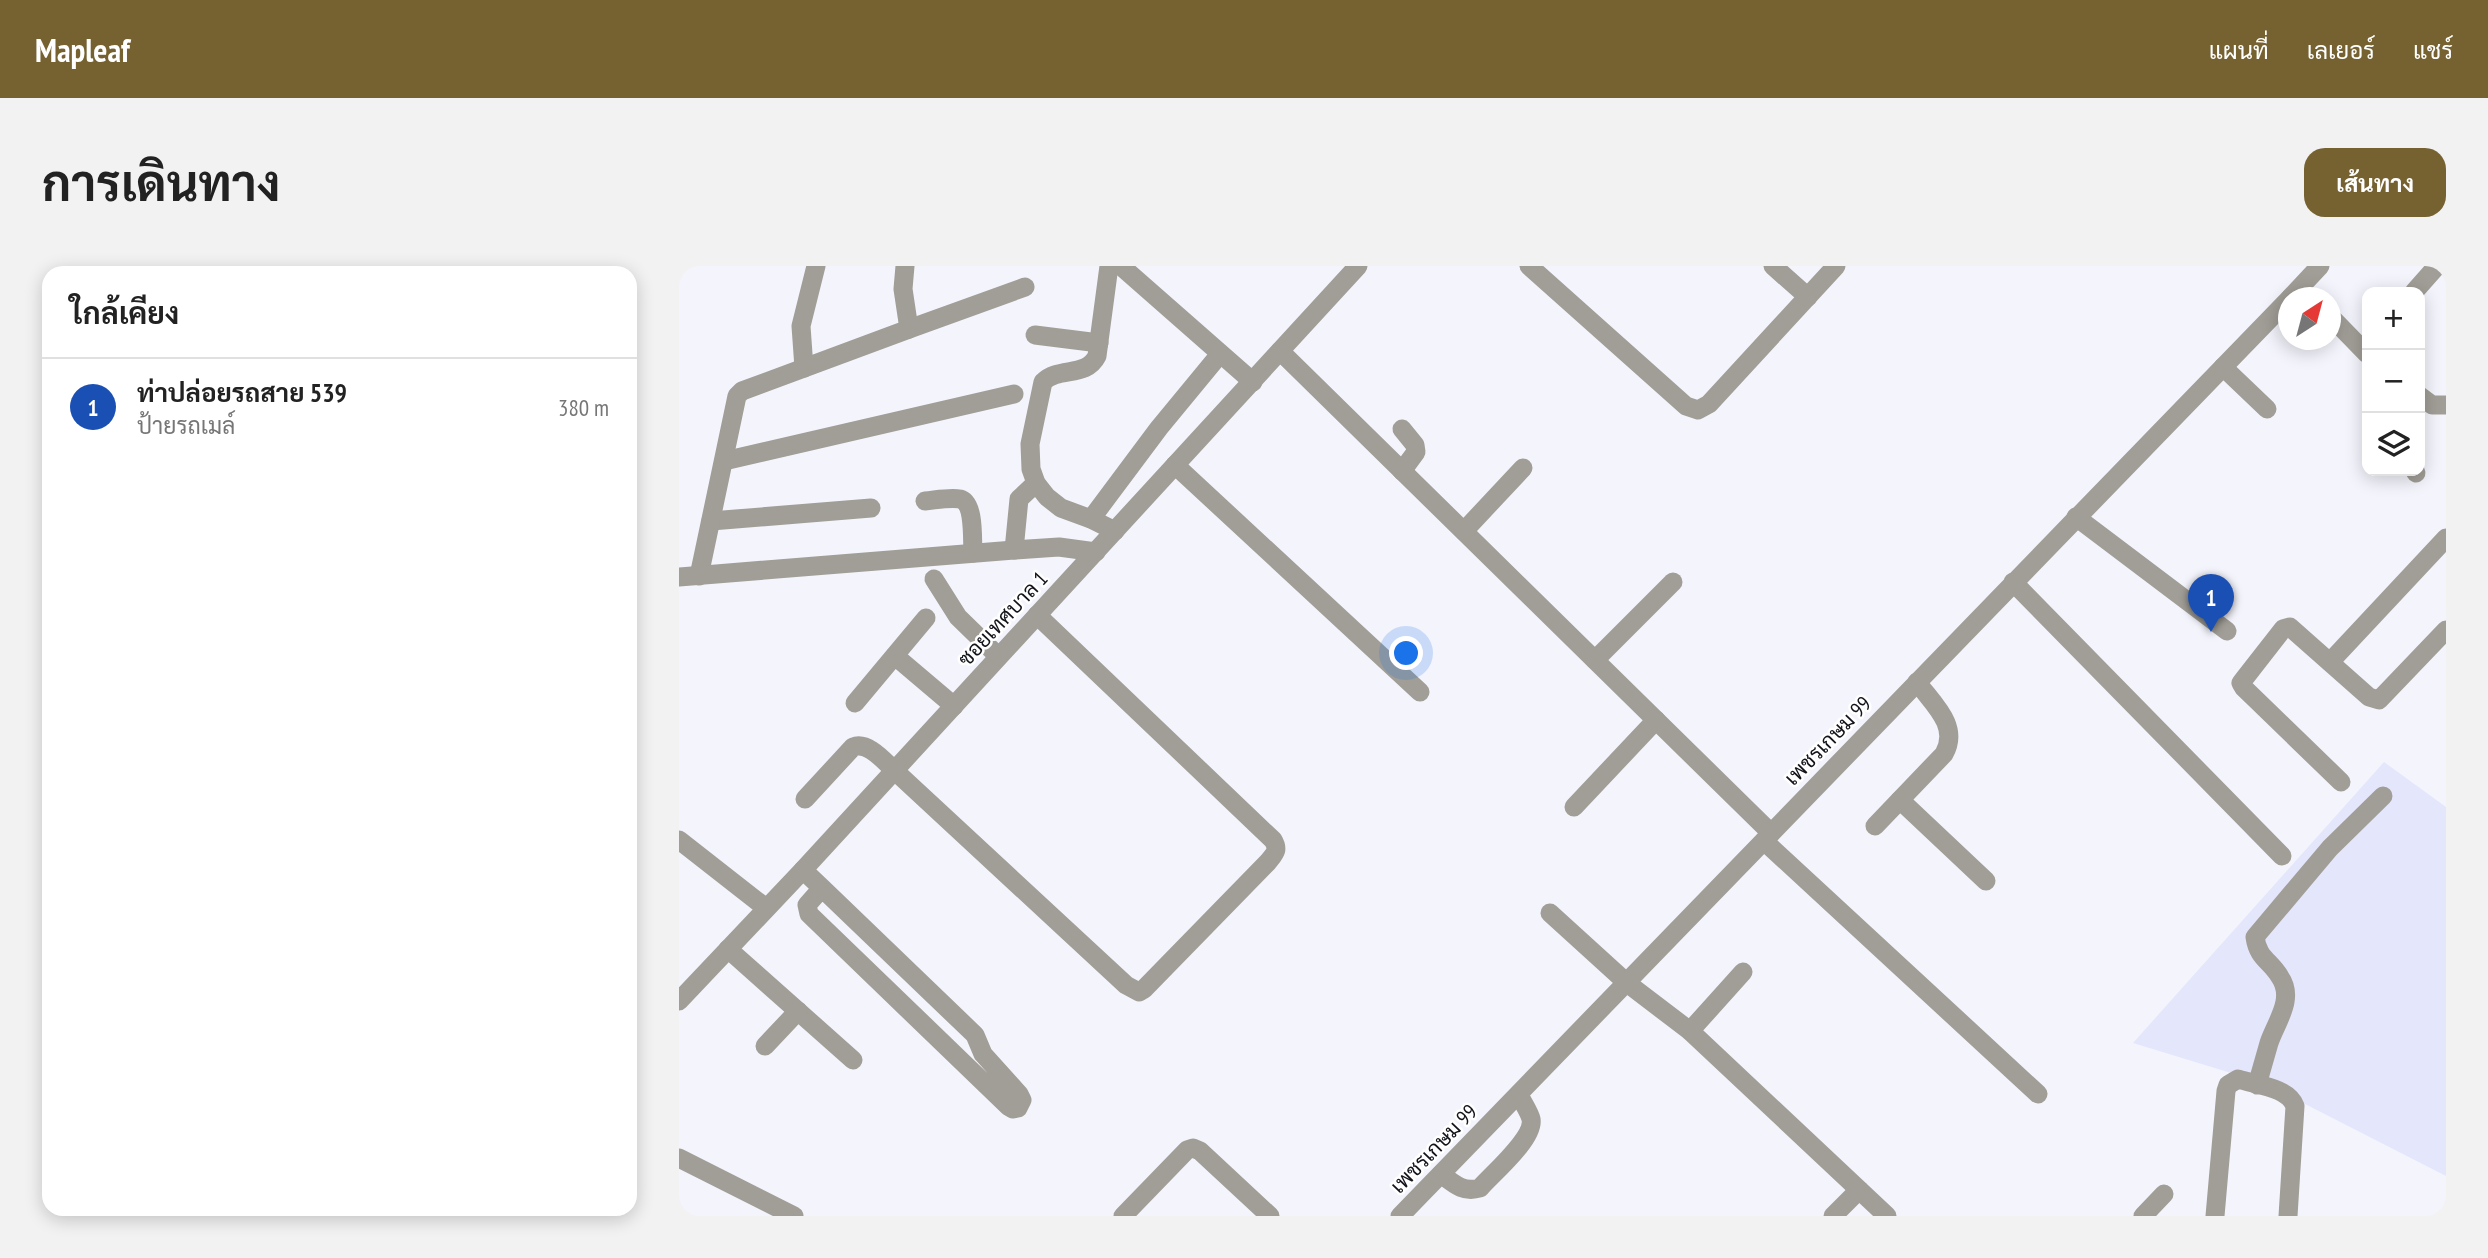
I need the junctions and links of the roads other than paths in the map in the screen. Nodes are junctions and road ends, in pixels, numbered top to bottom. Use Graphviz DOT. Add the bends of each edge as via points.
graph roads {
  1 [pos="816,266"];
  2 [pos="905,266"];
  3 [pos="1109,266"];
  4 [pos="1121,266"];
  5 [pos="1358,266"];
  6 [pos="1529,266"];
  7 [pos="1773,266"];
  8 [pos="1836,266"];
  9 [pos="2320,266"];
  10 [pos="2437,266"];
  11 [pos="1025,287"];
  12 [pos="2304,287"];
  13 [pos="2418,287"];
  14 [pos="1808,297"];
  15 [pos="2278,314"];
  16 [pos="2341,327"];
  17 [pos="909,329"];
  18 [pos="1035,335"];
  19 [pos="1099,343"];
  20 [pos="2362,346"];
  21 [pos="1280,351"];
  22 [pos="1220,354"];
  23 [pos="2223,367"];
  24 [pos="804,368"];
  25 [pos="1253,382"];
  26 [pos="1014,394"];
  27 [pos="2425,400"];
  28 [pos="2446,405"];
  29 [pos="2267,410"];
  30 [pos="1402,429"];
  31 [pos="724,461"];
  32 [pos="1175,465"];
  33 [pos="1523,468"];
  34 [pos="1402,471"];
  35 [pos="1036,483"];
  36 [pos="925,501"];
  37 [pos="871,508"];
  38 [pos="2076,517"];
  39 [pos="1091,519"];
  40 [pos="711,521"];
  41 [pos="1115,531"];
  42 [pos="1464,531"];
  43 [pos="2446,538"];
  44 [pos="1014,550"];
  45 [pos="1096,552"];
  46 [pos="973,553"];
  47 [pos="689,577"];
  48 [pos="934,579"];
  49 [pos="1673,582"];
  50 [pos="2014,582"];
  51 [pos="1037,615"];
  52 [pos="926,618"];
  53 [pos="2446,630"];
  54 [pos="2227,631"];
  55 [pos="894,656"];
  56 [pos="998,656"];
  57 [pos="1595,660"];
  58 [pos="2330,662"];
  59 [pos="1917,682"];
  60 [pos="1420,692"];
  61 [pos="855,703"];
  62 [pos="954,706"];
  63 [pos="1656,720"];
  64 [pos="895,771"];
  65 [pos="2341,782"];
  66 [pos="2383,796"];
  67 [pos="805,799"];
  68 [pos="1900,800"];
  69 [pos="1573,807"];
  70 [pos="1875,826"];
  71 [pos="1767,837"];
  72 [pos="679,840"];
  73 [pos="2282,856"];
  74 [pos="803,870"];
  75 [pos="1986,881"];
  76 [pos="822,888"];
  77 [pos="766,908"];
  78 [pos="1551,914"];
  79 [pos="728,949"];
  80 [pos="1743,972"];
  81 [pos="1626,983"];
  82 [pos="679,1001"];
  83 [pos="798,1011"];
  84 [pos="1690,1031"];
  85 [pos="765,1046"];
  86 [pos="853,1060"];
  87 [pos="2257,1085"];
  88 [pos="1518,1094"];
  89 [pos="2038,1094"];
  90 [pos="679,1158"];
  91 [pos="1441,1174"];
  92 [pos="1859,1190"];
  93 [pos="2164,1194"];
  94 [pos="794,1216"];
  95 [pos="1123,1216"];
  96 [pos="1270,1216"];
  97 [pos="1400,1216"];
  98 [pos="1833,1216"];
  99 [pos="1887,1216"];
  100 [pos="2143,1216"];
  101 [pos="2215,1216"];
  102 [pos="2288,1216"];
  1 -- 24 [label="street" via="801,326"];
  2 -- 17 [label="street"];
  3 -- 19 [label="street"];
  4 -- 22 [label="street"];
  5 -- 21 [label="street, ซอยเทศบาล 1"];
  6 -- 14 [label="street" via="1686,406 1698,410 1709,404"];
  7 -- 14 [label="street"];
  8 -- 14 [label="street"];
  9 -- 12 [label="street, เพชรเกษม 99"];
  10 -- 13 [label="street"];
  11 -- 17 [label="street"];
  15 -- 23 [label="street, เพชรเกษม 99"];
  16 -- 20 [label="street"];
  17 -- 24 [label="street"];
  18 -- 19 [label="street"];
  19 -- 35 [label="street" via="1093,364 1043,382 1030,444"];
  21 -- 25 [label="street, ซอยเทศบาล 1"];
  21 -- 34 [label="street"];
  22 -- 25 [label="street"];
  22 -- 39 [label="street"];
  23 -- 29 [label="street"];
  23 -- 38 [label="street, เพชรเกษม 99"];
  24 -- 31 [label="street" via="737,396"];
  25 -- 32 [label="street, ซอยเทศบาล 1"];
  26 -- 31 [label="street"];
  27 -- 28 [label="street"];
  30 -- 34 [label="street" via="1416,452"];
  31 -- 40 [label="street"];
  32 -- 41 [label="street, ซอยเทศบาล 1"];
  32 -- 60 [label="street"];
  33 -- 42 [label="street"];
  34 -- 42 [label="street"];
  35 -- 39 [label="street" via="1062,508"];
  35 -- 44 [label="street" via="1019,499"];
  36 -- 46 [label="street" via="966,502"];
  37 -- 40 [label="street"];
  38 -- 50 [label="street, เพชรเกษม 99"];
  38 -- 54 [label="street"];
  39 -- 41 [label="street"];
  40 -- 47 [label="street"];
  41 -- 45 [label="street, ซอยเทศบาล 1"];
  42 -- 57 [label="street"];
  43 -- 58 [label="street"];
  44 -- 45 [label="street" via="1059,547"];
  44 -- 46 [label="street"];
  45 -- 51 [label="street, ซอยเทศบาล 1"];
  46 -- 47 [label="street"];
  48 -- 56 [label="street" via="957,617"];
  49 -- 57 [label="street"];
  50 -- 59 [label="street, เพชรเกษม 99"];
  50 -- 73 [label="street"];
  51 -- 56 [label="street, ซอยเทศบาล 1"];
  51 -- 64 [label="street" via="1273,840 1276,853 1268,862 1144,989 1133,991"];
  52 -- 55 [label="street"];
  53 -- 58 [label="street" via="2379,700 2369,697"];
  55 -- 61 [label="street"];
  55 -- 62 [label="street"];
  56 -- 62 [label="street, ซอยเทศบาล 1"];
  57 -- 63 [label="street"];
  58 -- 65 [label="street" via="2286,627 2241,683"];
  59 -- 68 [label="street" via="1945,719 1951,742"];
  59 -- 71 [label="street, เพชรเกษม 99"];
  62 -- 64 [label="street, ซอยเทศบาล 1"];
  63 -- 69 [label="street"];
  63 -- 71 [label="street"];
  64 -- 67 [label="street" via="858,745"];
  64 -- 74 [label="street, ซอยเทศบาล 1"];
  66 -- 87 [label="street" via="2330,848 2255,937 2257,950 2281,977 2286,991"];
  68 -- 70 [label="street"];
  68 -- 75 [label="street"];
  71 -- 81 [label="street, เพชรเกษม 99"];
  71 -- 89 [label="street"];
  72 -- 77 [label="street"];
  74 -- 76 [label="street"];
  74 -- 77 [label="street, ซอยเทศบาล 1"];
  76 -- 76 [label="street" via="975,1035 983,1054 1019,1094 1018,1108 1008,1106 809,914 807,905"];
  77 -- 79 [label="street, ซอยเทศบาล 1"];
  78 -- 81 [label="street"];
  79 -- 82 [label="street, ซอยเทศบาล 1"];
  79 -- 83 [label="street"];
  80 -- 84 [label="street"];
  81 -- 84 [label="street"];
  81 -- 88 [label="street, เพชรเกษม 99"];
  83 -- 85 [label="street"];
  83 -- 86 [label="street"];
  84 -- 92 [label="street"];
  87 -- 101 [label="street" via="2238,1079 2226,1091"];
  87 -- 102 [label="street" via="2286,1094 2295,1106"];
  88 -- 91 [label="street, เพชรเกษม 99"];
  88 -- 91 [label="street" via="1531,1127 1525,1140 1480,1188 1462,1189"];
  90 -- 94 [label="street"];
  91 -- 97 [label="street, เพชรเกษม 99"];
  92 -- 98 [label="street"];
  92 -- 99 [label="street"];
  93 -- 100 [label="street"];
  95 -- 96 [label="street" via="1193,1148"];
}
